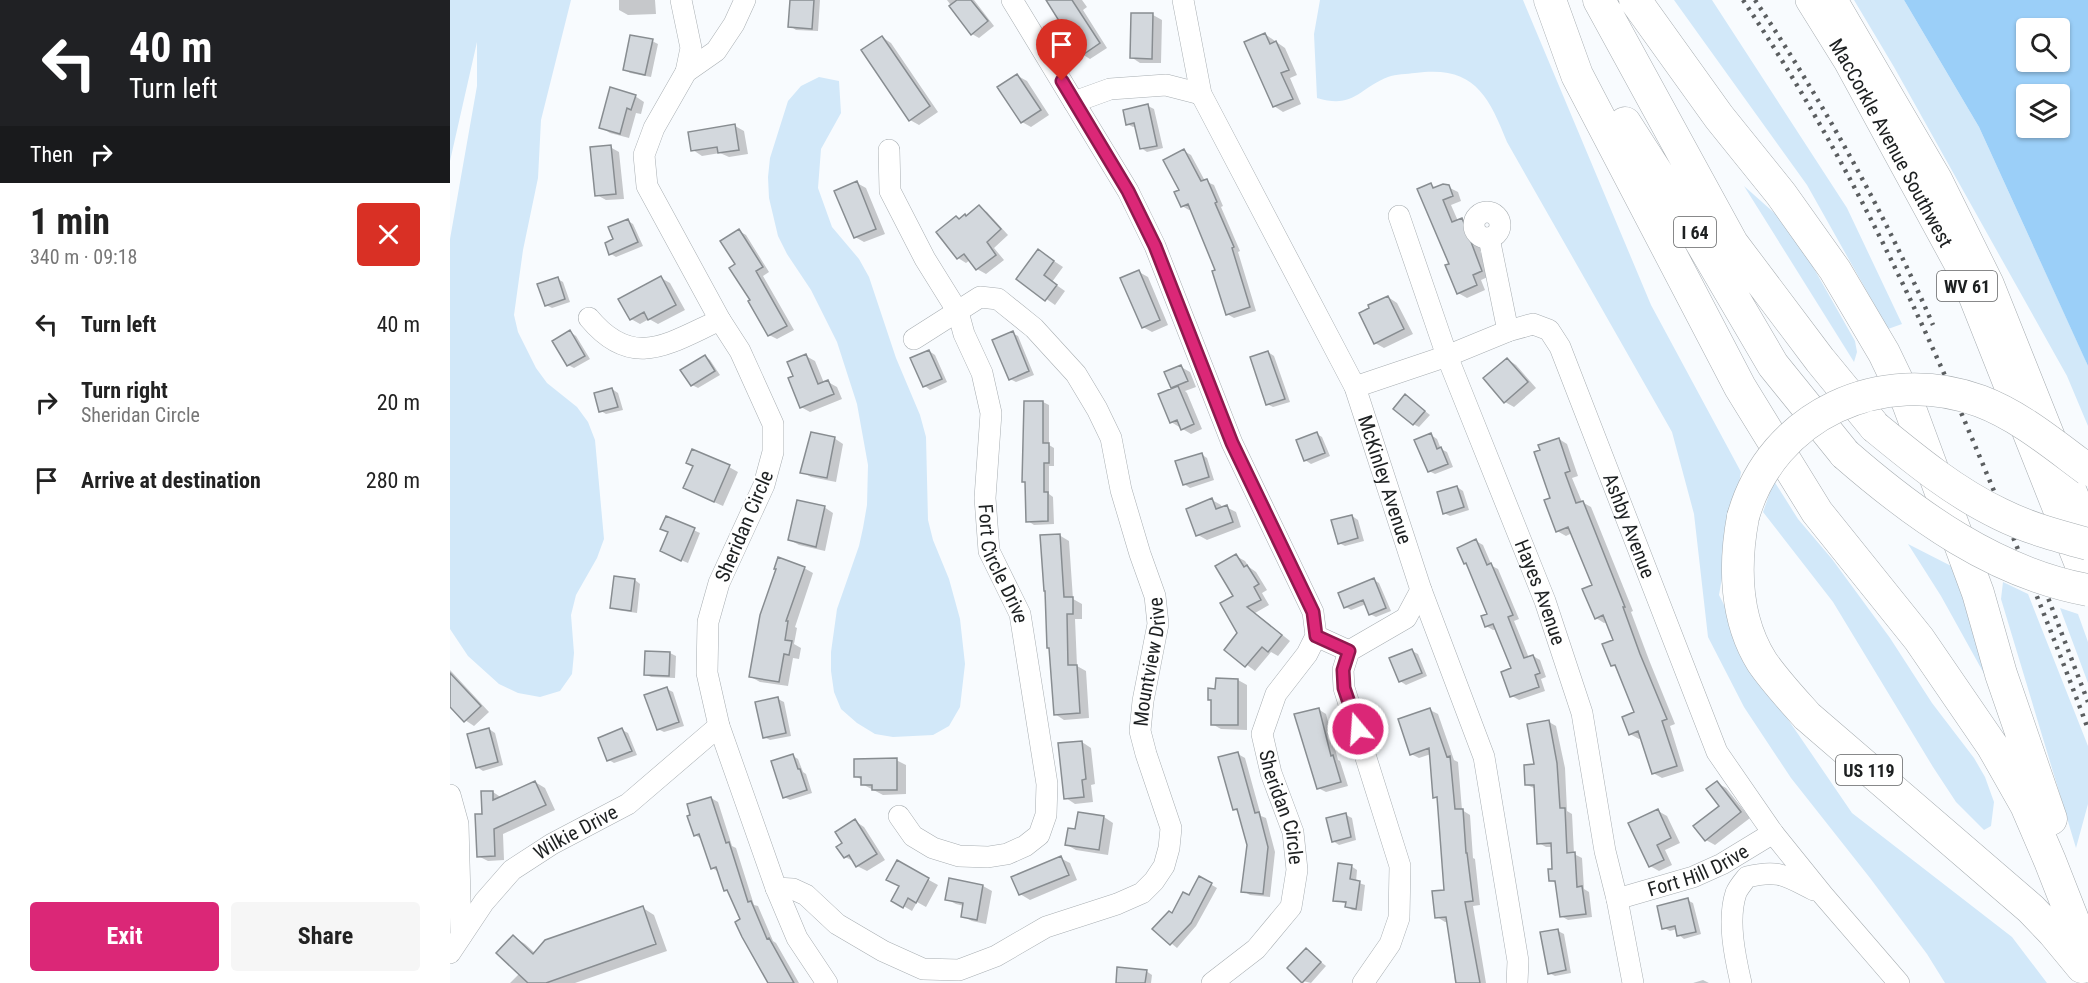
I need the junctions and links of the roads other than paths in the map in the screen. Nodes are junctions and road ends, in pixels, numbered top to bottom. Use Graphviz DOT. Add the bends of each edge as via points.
graph roads {
  1 [pos="681,0"];
  2 [pos="745,0"];
  3 [pos="1012,0"];
  4 [pos="1183,0"];
  5 [pos="1550,0"];
  6 [pos="1559,0"];
  7 [pos="1599,0"];
  8 [pos="1635,0"];
  9 [pos="1809,0"];
  10 [pos="1834,0"];
  11 [pos="686,72"];
  12 [pos="1201,94"];
  13 [pos="1074,102"];
  14 [pos="889,150"];
  15 [pos="1399,216"];
  16 [pos="1489,238"];
  17 [pos="958,312"];
  18 [pos="589,318"];
  19 [pos="720,320"];
  20 [pos="1508,331"];
  21 [pos="914,339"];
  22 [pos="1448,356"];
  23 [pos="1355,387"];
  24 [pos="2088,470"];
  25 [pos="2088,528"];
  26 [pos="2088,544"];
  27 [pos="1421,590"];
  28 [pos="2088,590"];
  29 [pos="1316,636"];
  30 [pos="1349,651"];
  31 [pos="718,726"];
  32 [pos="450,795"];
  33 [pos="899,816"];
  34 [pos="1773,832"];
  35 [pos="1722,864"];
  36 [pos="1747,878"];
  37 [pos="776,888"];
  38 [pos="1823,895"];
  39 [pos="1617,899"];
  40 [pos="2088,905"];
  41 [pos="456,944"];
  42 [pos="2088,958"];
  43 [pos="2088,977"];
  44 [pos="827,983"];
  45 [pos="1212,983"];
  46 [pos="1363,983"];
  47 [pos="1517,983"];
  48 [pos="1633,983"];
  49 [pos="1741,983"];
  50 [pos="1899,983"];
  1 -- 11 [label="street" via="691,48"];
  2 -- 11 [label="street, Sheridan Circle" via="716,51"];
  3 -- 13 [label="street"];
  4 -- 12 [label="street, McKinley Avenue"];
  5 -- 42 [label="highway" via="1577,75 1740,387 1817,512 1919,639 1993,747 2026,805"];
  6 -- 28 [label="highway, I 64, bridge" via="1639,148 1698,237 1773,365 1845,454 1908,505 1959,539 2044,580"];
  7 -- 26 [label="highway, I 64, bridge" via="1732,243 1875,427 1956,489 2000,514"];
  8 -- 40 [label="highway" via="1835,270 1884,353 1908,403 1978,593 2044,803"];
  9 -- 28 [label="main road, MacCorkle Avenue Southwest / WV 61" via="1847,61 1964,276"];
  10 -- 25 [label="main road, MacCorkle Avenue Southwest / WV 61" via="1938,178 1990,283"];
  11 -- 19 [label="street, Sheridan Circle" via="654,128 645,155 647,186"];
  12 -- 13 [label="street" via="1166,85 1110,89"];
  12 -- 23 [label="street, McKinley Avenue"];
  13 -- 29 [label="street" via="1128,191 1155,246 1232,443 1313,612"];
  14 -- 17 [label="street, Fort Circle Drive" via="890,191"];
  15 -- 22 [label="street, Hayes Avenue"];
  16 -- 20 [label="street"];
  17 -- 21 [label="street, Mountview Drive"];
  17 -- 33 [label="street, Fort Circle Drive" via="982,373 991,412 985,498 989,551 1020,614 1047,784 1046,815 1039,835 1024,846 988,857 959,856 933,848 913,836"];
  17 -- 37 [label="street, Mountview Drive" via="980,297 998,299 1034,328 1076,374 1111,438 1121,490 1155,596 1158,624 1140,731 1171,828 1164,866 1142,893 1046,927 996,956 959,970 923,969 837,924 806,895"];
  18 -- 19 [label="street" via="618,345 639,350 661,346"];
  19 -- 31 [label="street, Sheridan Circle" via="740,351 773,424 774,452 764,486 719,583 708,622 707,673"];
  20 -- 22 [label="street, Ashby Avenue"];
  20 -- 34 [label="street, Ashby Avenue" via="1533,324 1549,330 1560,346 1717,752"];
  22 -- 23 [label="street, Ashby Avenue"];
  22 -- 39 [label="street, Hayes Avenue" via="1545,602 1582,713"];
  23 -- 27 [label="street, McKinley Avenue"];
  24 -- 43 [label="highway, US 119, bridge" via="2016,418 1981,401 1913,388 1876,393 1828,409 1790,437 1768,464 1754,486 1743,517 1737,569 1749,635 1761,661 1779,685 1807,716 2031,909"];
  27 -- 30 [label="street" via="1406,618"];
  27 -- 47 [label="street, McKinley Avenue" via="1484,757 1518,961"];
  29 -- 30 [label="street"];
  29 -- 45 [label="street, Sheridan Circle" via="1276,694 1262,734 1293,832 1297,870 1291,907 1256,949"];
  30 -- 46 [label="street" via="1343,670 1344,688 1400,866 1399,918 1390,944"];
  31 -- 37 [label="street, Sheridan Circle"];
  31 -- 41 [label="street, Wilkie Drive" via="628,804 512,870 484,902"];
  32 -- 41 [label="street" via="458,824"];
  34 -- 35 [label="street, Fort Hill Drive"];
  34 -- 38 [label="street, Ashby Avenue"];
  35 -- 36 [label="street"];
  35 -- 39 [label="street, Fort Hill Drive" via="1693,877"];
  36 -- 38 [label="street, Ashby Avenue" via="1767,872 1787,876"];
  36 -- 49 [label="street" via="1736,893 1733,922"];
  37 -- 44 [label="street, Sheridan Circle" via="796,938"];
  38 -- 50 [label="street, Ashby Avenue"];
  39 -- 48 [label="street, Hayes Avenue"];
}
